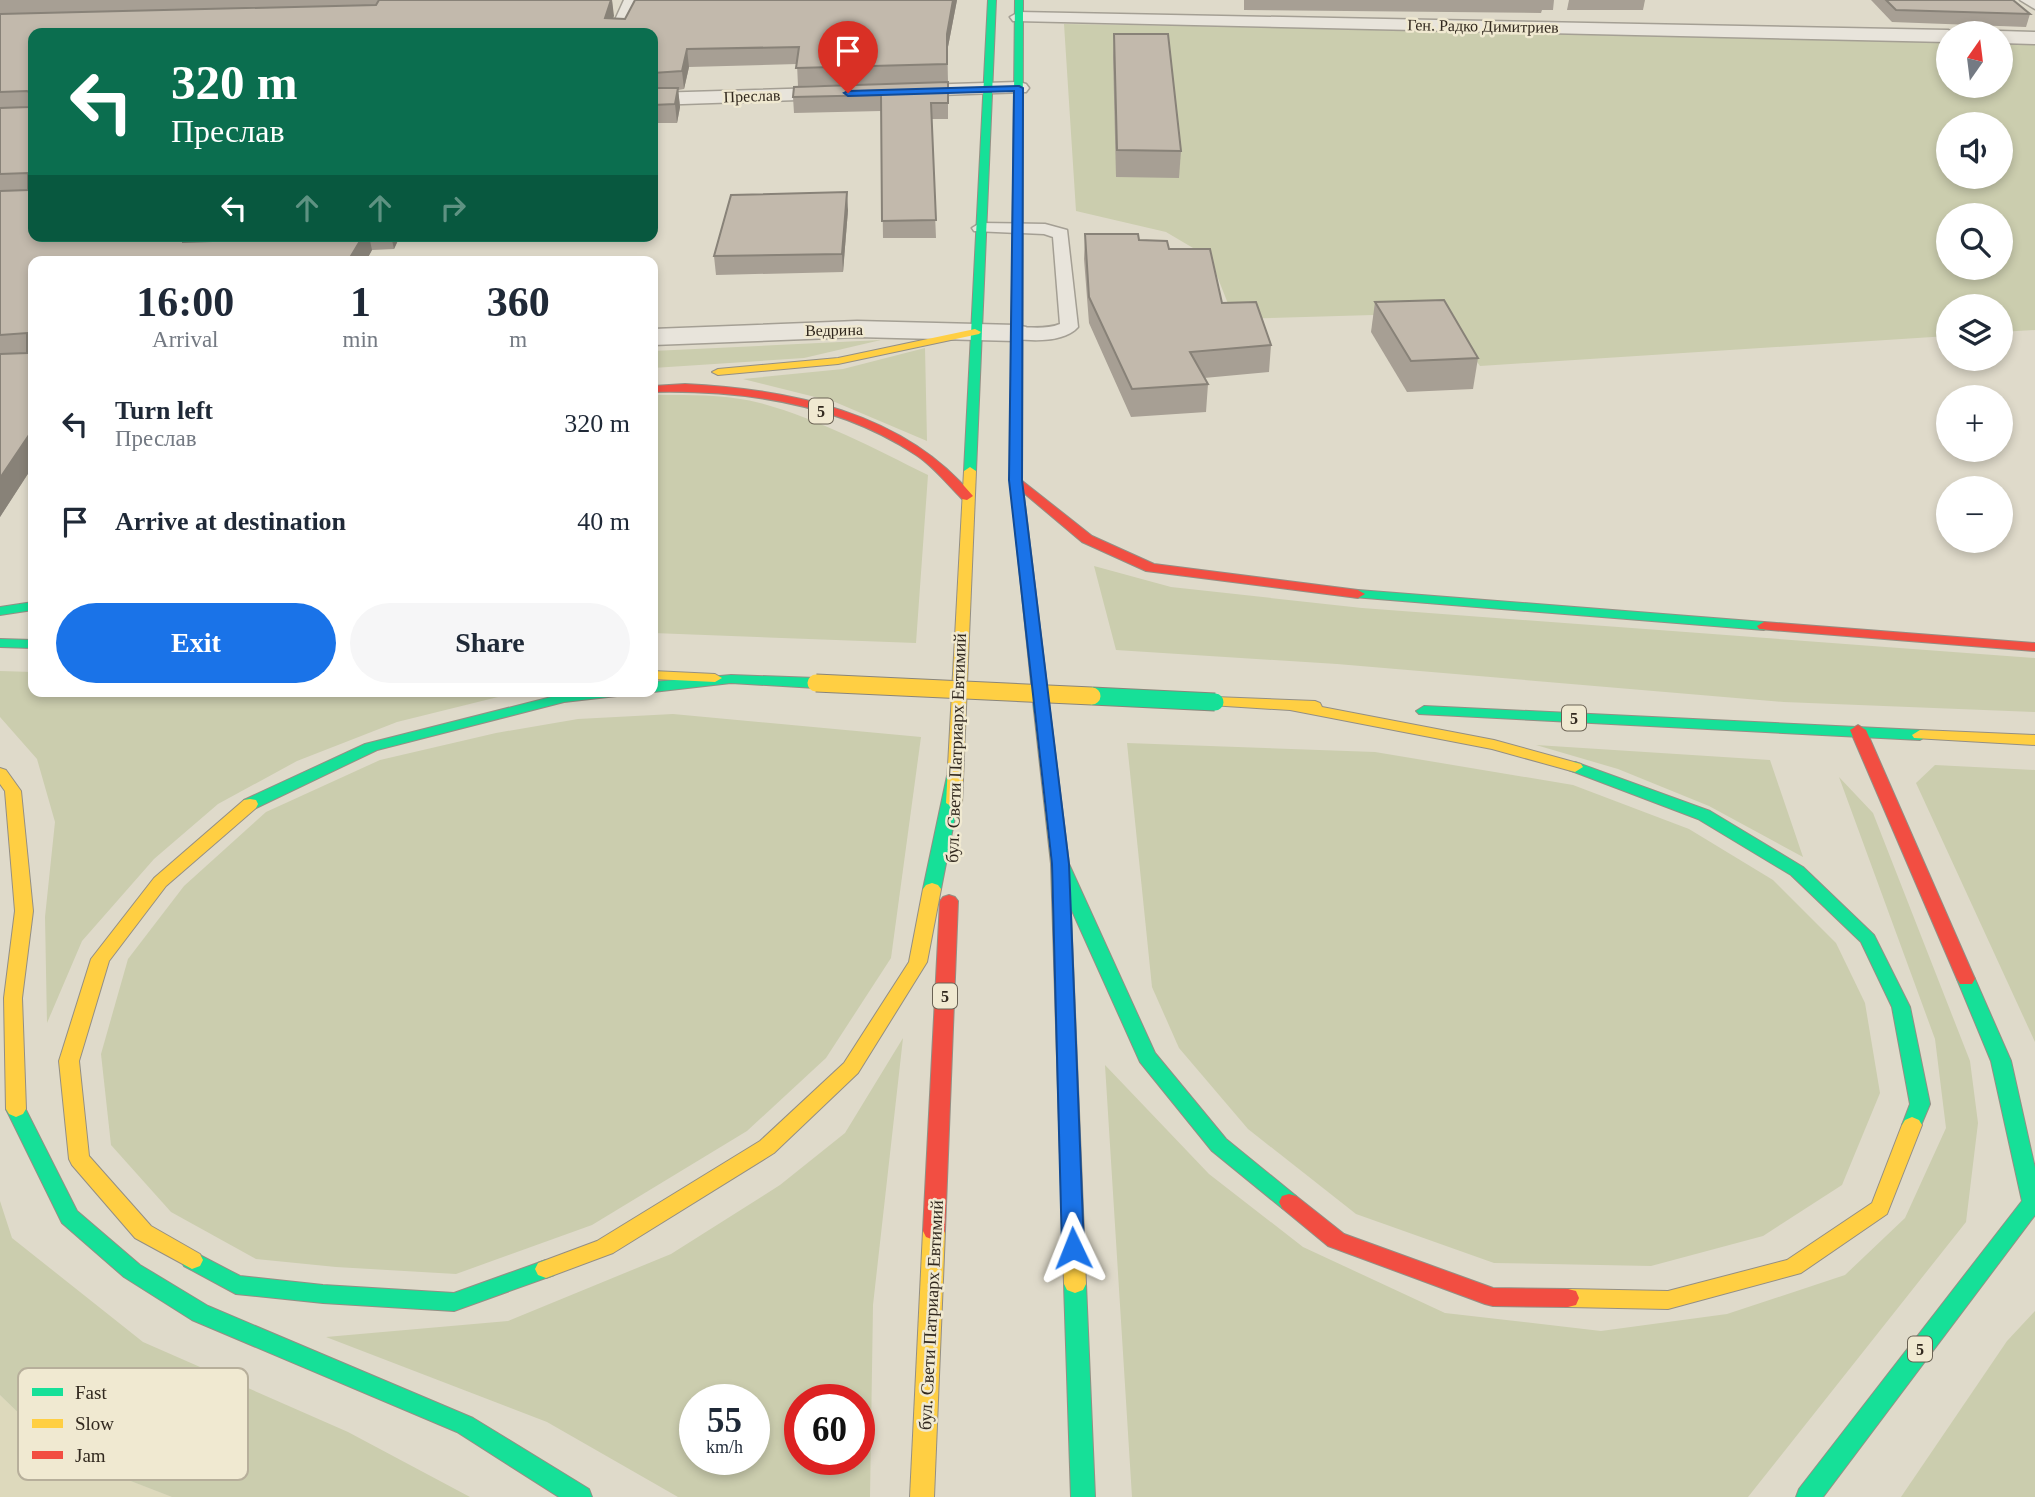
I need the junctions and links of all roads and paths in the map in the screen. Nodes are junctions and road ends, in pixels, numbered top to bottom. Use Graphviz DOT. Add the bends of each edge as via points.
graph roads {
  1 [pos="633,0"];
  2 [pos="992,0"];
  3 [pos="2029,0"];
  4 [pos="2035,4"];
  5 [pos="1019,9"];
  6 [pos="1564,9"];
  7 [pos="620,28"];
  8 [pos="1578,28"];
  9 [pos="1936,36"];
  10 [pos="2013,37"];
  11 [pos="2035,38"];
  12 [pos="1019,88"];
  13 [pos="988,89"];
  14 [pos="658,99"];
  15 [pos="980,228"];
  16 [pos="1018,228"];
  17 [pos="975,332"];
  18 [pos="1016,333"];
  19 [pos="658,337"];
  20 [pos="658,377"];
  21 [pos="658,389"];
  22 [pos="1016,480"];
  23 [pos="967,496"];
  24 [pos="28,607"];
  25 [pos="0,611"];
  26 [pos="0,643"];
  27 [pos="28,644"];
  28 [pos="2035,646"];
  29 [pos="658,660"];
  30 [pos="658,675"];
  31 [pos="731,679"];
  32 [pos="658,686"];
  33 [pos="564,697"];
  34 [pos="1290,705"];
  35 [pos="1858,730"];
  36 [pos="2035,740"];
  37 [pos="0,773"];
  38 [pos="955,776"];
  39 [pos="1060,864"];
  40 [pos="2034,1200"];
  41 [pos="580,1497"];
  42 [pos="922,1497"];
  43 [pos="1083,1497"];
  44 [pos="1808,1497"];
  1 -- 7 [label="street"];
  2 -- 13 [label="main road, бул. Свети Патриарх Евтимий"];
  3 -- 4 [label="street"];
  5 -- 8 [label="street, Ген. Радко Димитриев"];
  5 -- 12 [label="main road"];
  6 -- 8 [label="street"];
  8 -- 9 [label="street, Ген. Радко Димитриев"];
  10 -- 11 [label="street"];
  12 -- 13 [label="street, Преслав"];
  12 -- 16 [label="main road"];
  13 -- 14 [label="street, Преслав"];
  13 -- 15 [label="main road, бул. Свети Патриарх Евтимий"];
  15 -- 16 [label="lane"];
  15 -- 17 [label="main road, бул. Свети Патриарх Евтимий"];
  16 -- 18 [label="main road"];
  16 -- 18 [label="lane" via="1060,234 1069,327 1060,332"];
  17 -- 18 [label="street, Ведрина"];
  17 -- 19 [label="street, Ведрина" via="858,329"];
  17 -- 20 [label="main road" via="838,361"];
  17 -- 23 [label="main road, бул. Свети Патриарх Евтимий"];
  18 -- 22 [label="main road"];
  21 -- 23 [label="main road, 5" via="718,387 761,394 887,433 920,452"];
  22 -- 28 [label="main road" via="1087,538 1151,568 1317,590"];
  22 -- 39 [label="main road"];
  23 -- 38 [label="main road, бул. Свети Патриарх Евтимий / 5"];
  24 -- 25 [label="main road"];
  26 -- 27 [label="main road"];
  29 -- 31 [label="main road, 5"];
  30 -- 31 [label="main road"];
  31 -- 32 [label="main road"];
  31 -- 34 [label="main road, 5, bridge"];
  33 -- 38 [label="main road" via="371,747 250,804 160,882 100,959 69,1061 79,1159 143,1233 236,1285 454,1302 605,1247 767,1147 851,1068 918,962"];
  34 -- 35 [label="main road, 5"];
  34 -- 39 [label="main road" via="1494,745 1583,769 1704,815 1797,870 1868,939 1901,1007 1920,1104 1880,1208 1793,1266 1668,1300 1493,1297 1336,1240 1219,1145 1147,1057"];
  35 -- 36 [label="main road, 5"];
  35 -- 40 [label="main road" via="2001,1061"];
  37 -- 41 [label="main road" via="13,791 24,911 13,998 16,1113 69,1217 132,1271 200,1313 465,1425"];
  38 -- 42 [label="main road, бул. Свети Патриарх Евтимий / 5"];
  39 -- 43 [label="main road"];
  40 -- 44 [label="main road, 5"];
}
